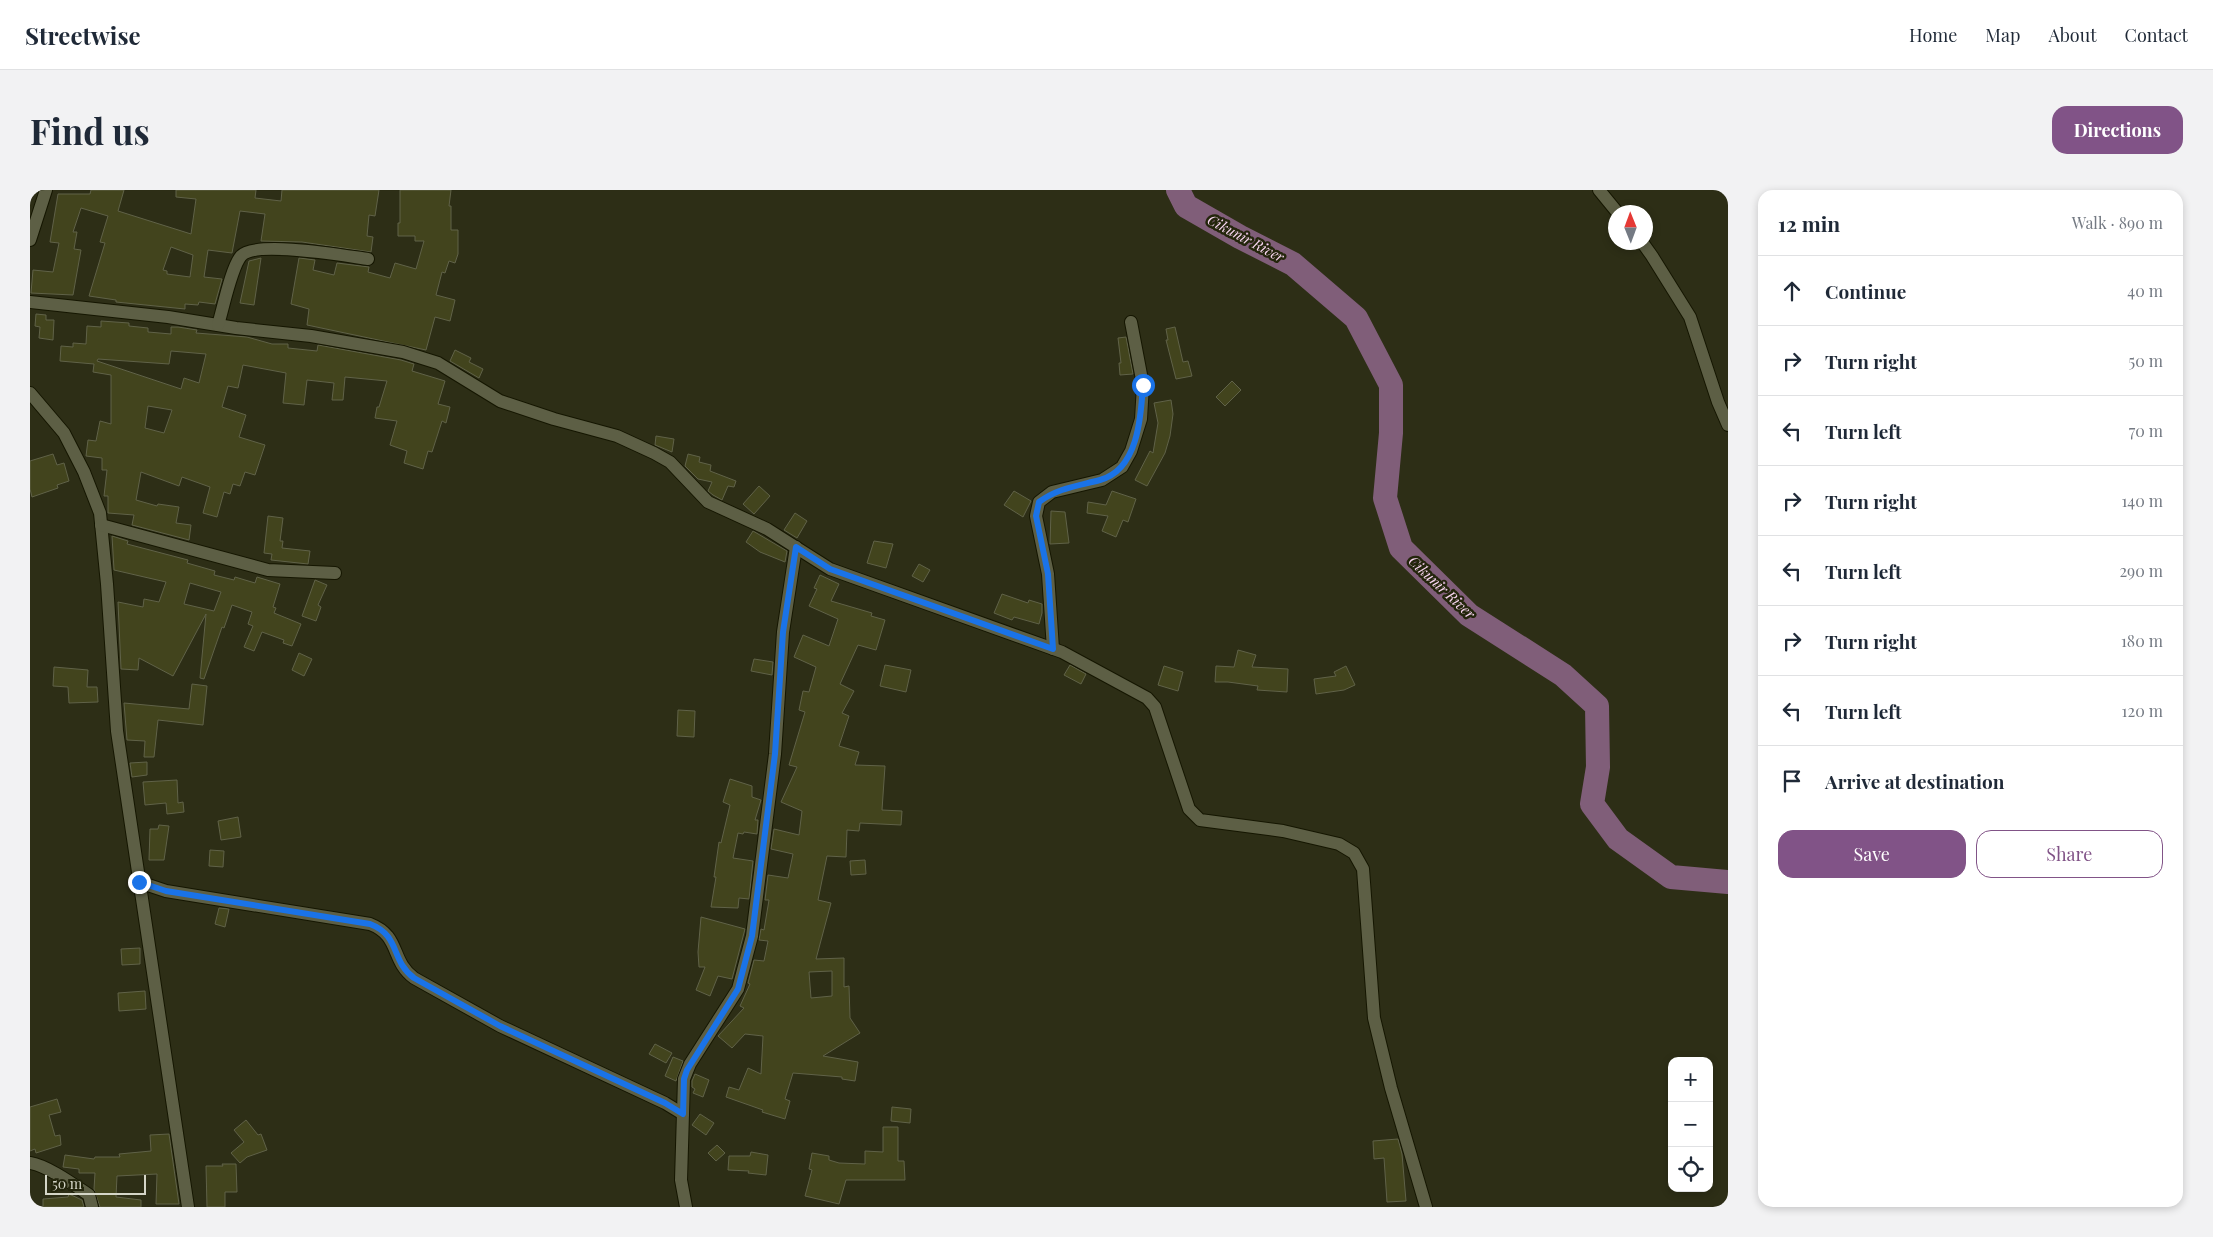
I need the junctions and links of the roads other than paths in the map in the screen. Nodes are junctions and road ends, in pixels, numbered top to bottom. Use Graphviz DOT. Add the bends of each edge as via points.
graph roads {
  1 [pos="46,190"];
  2 [pos="1599,190"];
  3 [pos="1611,205"];
  4 [pos="30,240"];
  5 [pos="1648,250"];
  6 [pos="368,259"];
  7 [pos="30,302"];
  8 [pos="1131,322"];
  9 [pos="218,325"];
  10 [pos="30,393"];
  11 [pos="1728,424"];
  12 [pos="101,525"];
  13 [pos="796,547"];
  14 [pos="335,573"];
  15 [pos="1053,649"];
  16 [pos="139,882"];
  17 [pos="683,1114"];
  18 [pos="30,1163"];
  19 [pos="92,1207"];
  20 [pos="188,1207"];
  21 [pos="686,1207"];
  22 [pos="1426,1207"];
  1 -- 4 [label="street"];
  2 -- 3 [label="street"];
  5 -- 11 [label="street" via="1690,317"];
  6 -- 9 [label="street" via="276,248 249,251 243,254 235,268"];
  7 -- 9 [label="street"];
  8 -- 15 [label="street" via="1143,385 1141,419 1131,451 1122,467 1102,480 1052,492 1039,502 1036,516 1048,574"];
  9 -- 13 [label="street" via="393,350 438,364 500,401 616,436 654,453 670,462 708,502 767,529"];
  10 -- 12 [label="street" via="64,433 84,472 100,513"];
  12 -- 14 [label="street" via="268,570"];
  12 -- 16 [label="street" via="117,731"];
  13 -- 15 [label="street" via="830,569"];
  13 -- 17 [label="street" via="783,632 775,754 752,936 738,989 687,1070"];
  15 -- 22 [label="street" via="1151,702 1189,809 1200,820 1339,844 1354,853 1363,869 1374,1018"];
  16 -- 17 [label="street" via="166,891 370,924 382,929 391,938 406,972 414,978 500,1026"];
  16 -- 20 [label="street"];
  17 -- 21 [label="street" via="681,1180"];
  18 -- 19 [label="street" via="80,1188 90,1196"];
}
